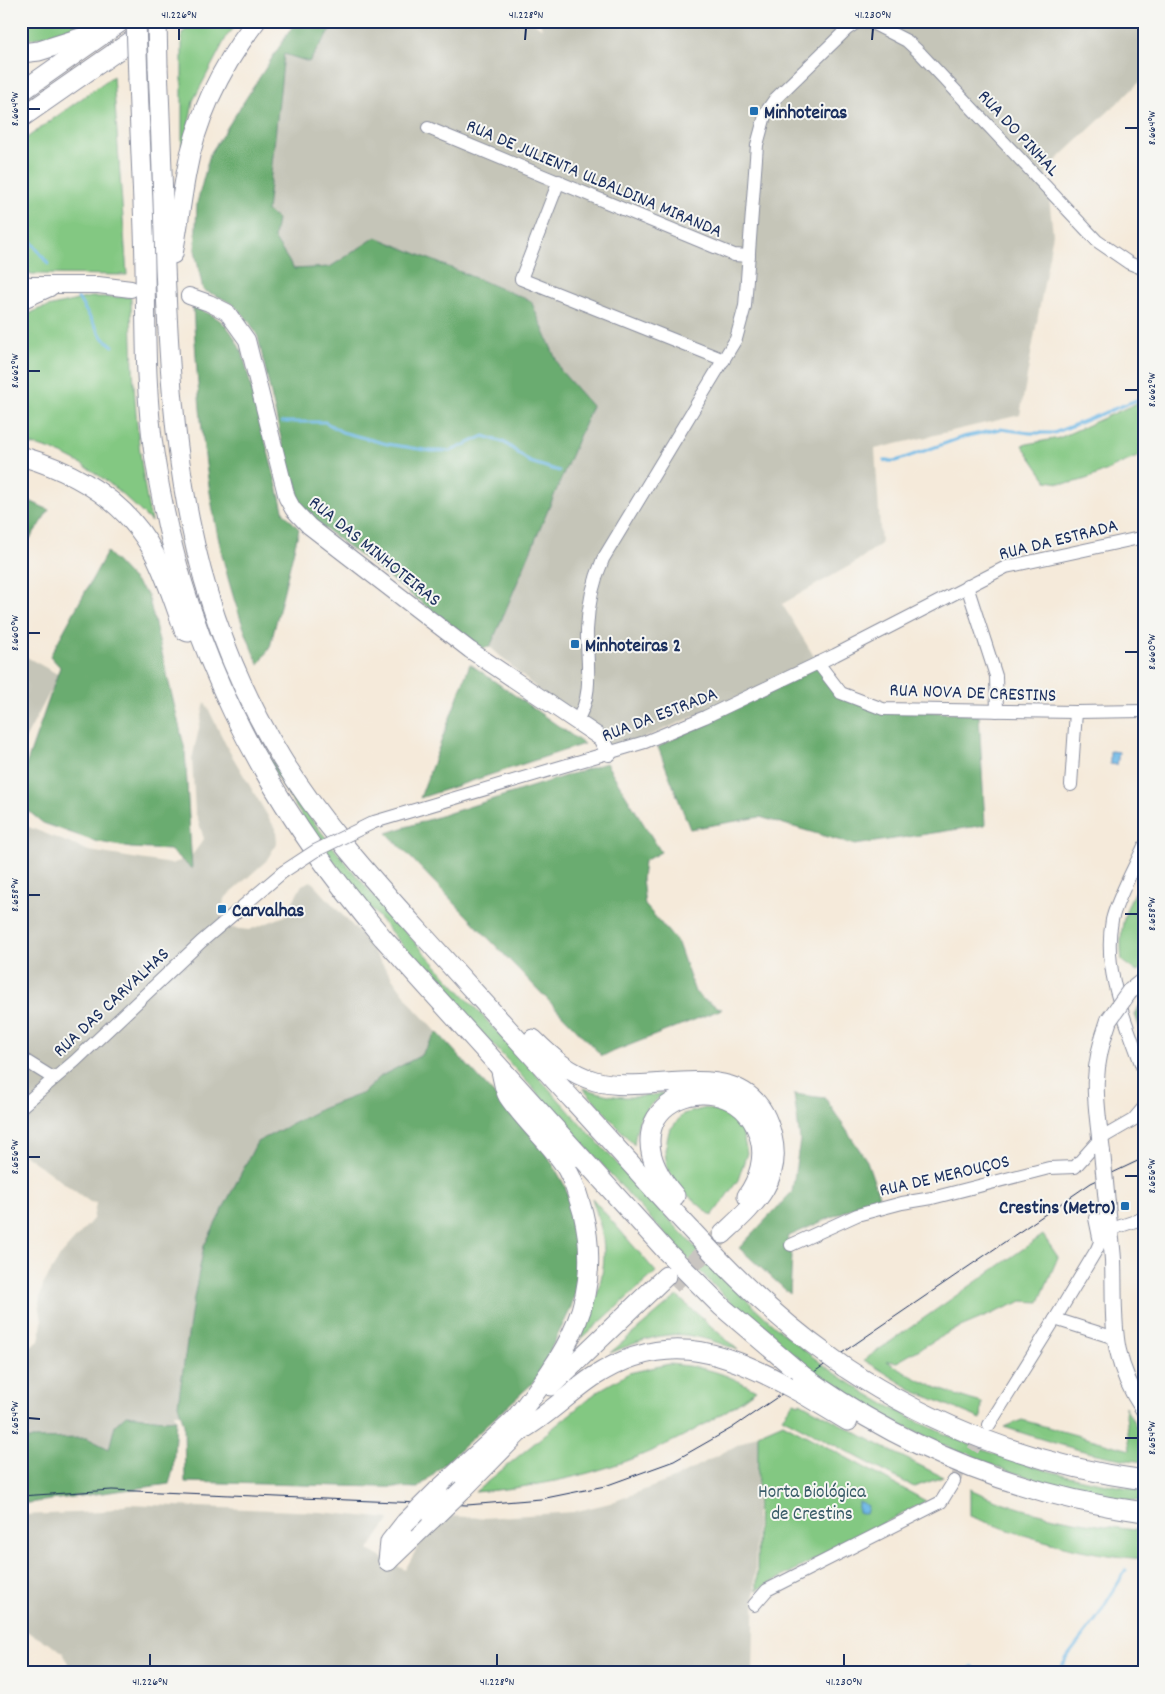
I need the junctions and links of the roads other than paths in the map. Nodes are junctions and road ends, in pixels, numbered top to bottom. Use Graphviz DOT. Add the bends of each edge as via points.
graph roads {
  1 [pos="158,21"];
  2 [pos="256,21"];
  3 [pos="868,21"];
  4 [pos="125,22"];
  5 [pos="856,22"];
  6 [pos="21,53"];
  7 [pos="21,92"];
  8 [pos="21,118"];
  9 [pos="428,128"];
  10 [pos="559,181"];
  11 [pos="749,256"];
  12 [pos="1144,270"];
  13 [pos="21,282"];
  14 [pos="59,285"];
  15 [pos="166,285"];
  16 [pos="132,289"];
  17 [pos="189,296"];
  18 [pos="21,301"];
  19 [pos="724,360"];
  20 [pos="21,456"];
  21 [pos="1144,537"];
  22 [pos="967,586"];
  23 [pos="202,641"];
  24 [pos="818,663"];
  25 [pos="997,711"];
  26 [pos="1144,711"];
  27 [pos="1076,712"];
  28 [pos="576,721"];
  29 [pos="609,753"];
  30 [pos="1071,785"];
  31 [pos="1144,846"];
  32 [pos="201,942"];
  33 [pos="1144,980"];
  34 [pos="500,1020"];
  35 [pos="21,1058"];
  36 [pos="500,1067"];
  37 [pos="1144,1072"];
  38 [pos="53,1078"];
  39 [pos="21,1107"];
  40 [pos="1144,1108"];
  41 [pos="1101,1145"];
  42 [pos="1095,1218"];
  43 [pos="1144,1218"];
  44 [pos="1109,1230"];
  45 [pos="697,1236"];
  46 [pos="791,1245"];
  47 [pos="668,1281"];
  48 [pos="1055,1319"];
  49 [pos="1115,1338"];
  50 [pos="802,1385"];
  51 [pos="1144,1410"];
  52 [pos="989,1424"];
  53 [pos="517,1425"];
  54 [pos="1144,1480"];
  55 [pos="954,1481"];
  56 [pos="1144,1512"];
  57 [pos="754,1605"];
  1 -- 8 [label="highway"];
  1 -- 15 [label="highway, bridge"];
  2 -- 15 [label="highway" via="224,68 202,114 186,172"];
  3 -- 12 [label="street, RUA DO PINHAL" via="907,41 1097,242"];
  4 -- 6 [label="highway" via="39,51"];
  4 -- 7 [label="highway"];
  4 -- 23 [label="highway, bridge" via="138,80 145,318 154,452 181,582"];
  5 -- 11 [label="street" via="775,99 766,112 757,146"];
  9 -- 10 [label="street, RUA DE JULIENTA ULBALDINA MIRANDA"];
  10 -- 11 [label="street, RUA DE JULIENTA ULBALDINA MIRANDA" via="734,255"];
  10 -- 19 [label="street" via="521,279"];
  11 -- 19 [label="street" via="742,323"];
  13 -- 14 [label="main road"];
  14 -- 16 [label="main road"];
  14 -- 18 [label="main road"];
  15 -- 34 [label="highway" via="174,422 189,527 215,618 244,688 284,763 326,823"];
  17 -- 28 [label="main road, RUA DAS MINHOTEIRAS" via="227,312 247,340 287,498 293,509 309,526 470,650"];
  19 -- 28 [label="street" via="595,577 589,600 587,631 588,695"];
  20 -- 23 [label="highway" via="76,476 105,496 131,522 154,554 184,630"];
  21 -- 22 [label="street, RUA DA ESTRADA" via="1006,567"];
  22 -- 24 [label="street, RUA DA ESTRADA"];
  22 -- 25 [label="street" via="996,676"];
  23 -- 36 [label="highway" via="243,733 304,836 358,909"];
  24 -- 25 [label="street, RUA NOVA DE CRESTINS" via="841,693 883,708"];
  24 -- 29 [label="street, RUA DA ESTRADA" via="706,717"];
  25 -- 27 [label="street, RUA NOVA DE CRESTINS"];
  26 -- 27 [label="street, RUA NOVA DE CRESTINS"];
  27 -- 30 [label="street"];
  28 -- 29 [label="main road, RUA DAS MINHOTEIRAS" via="601,738"];
  29 -- 32 [label="street, RUA DA ESTRADA, bridge" via="374,822 316,851 284,872"];
  31 -- 37 [label="street" via="1112,918 1110,948 1113,982"];
  32 -- 38 [label="street, RUA DAS CARVALHAS"];
  33 -- 41 [label="main road, bridge" via="1130,992 1109,1020 1100,1044 1095,1072"];
  34 -- 45 [label="highway"];
  34 -- 45 [label="highway" via="518,1023 561,1064 593,1081 640,1086 705,1080 723,1082 750,1096 762,1110 771,1129 776,1160 763,1193 721,1231 756,1182 763,1152 756,1125 741,1105 726,1098 695,1094 677,1098 666,1106 650,1136 652,1162 661,1179 688,1211"];
  35 -- 38 [label="street"];
  36 -- 50 [label="highway" via="666,1251"];
  36 -- 53 [label="highway" via="507,1095 563,1162 587,1228 586,1292 578,1322 549,1377"];
  38 -- 39 [label="street, RUA DAS CARVALHAS"];
  40 -- 41 [label="street, RUA DE MEROUÇOS"];
  41 -- 44 [label="main road, bridge"];
  41 -- 46 [label="street, RUA DE MEROUÇOS" via="1075,1167 1049,1168 857,1215"];
  42 -- 48 [label="street" via="1100,1242"];
  43 -- 44 [label="street"];
  44 -- 49 [label="main road"];
  45 -- 54 [label="highway, bridge" via="766,1305 829,1356 928,1416 1001,1446 1066,1466"];
  47 -- 53 [label="highway" via="574,1376"];
  48 -- 49 [label="street"];
  48 -- 52 [label="street"];
  49 -- 51 [label="main road" via="1128,1387"];
  50 -- 53 [label="highway" via="696,1350 659,1350 624,1359 592,1378 540,1420"];
  50 -- 56 [label="highway" via="873,1436 912,1442 967,1467 1021,1486"];
  53 -- 53 [label="highway, bridge" via="438,1490 405,1523 390,1542 388,1561 463,1489"];
  55 -- 57 [label="street" via="941,1502 767,1590"];
}
